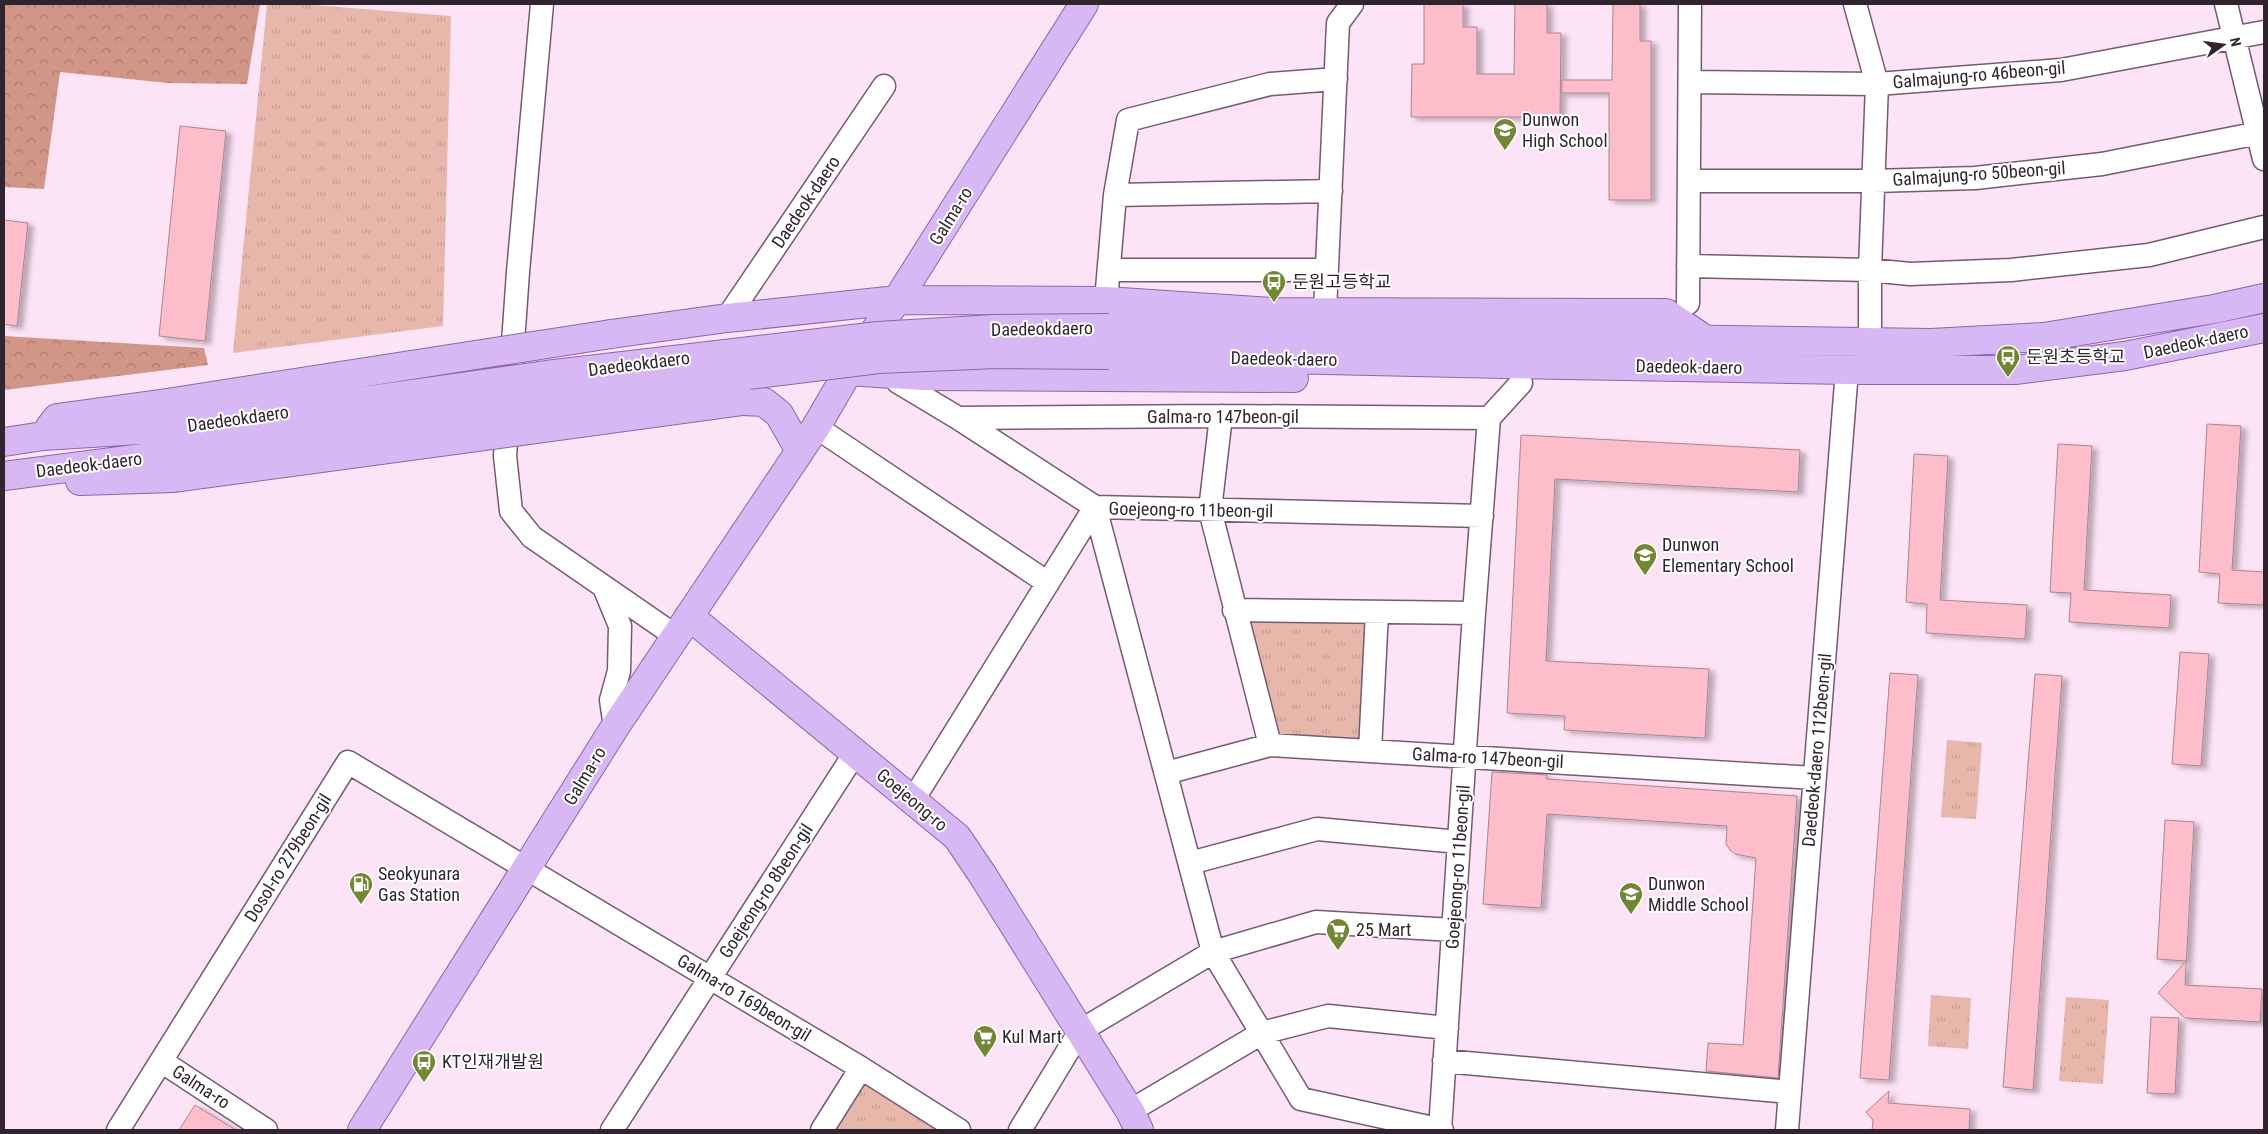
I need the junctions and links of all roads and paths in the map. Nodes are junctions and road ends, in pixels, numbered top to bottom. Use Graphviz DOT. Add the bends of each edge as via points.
graph roads {
  1 [pos="542,4"];
  2 [pos="1084,4"];
  3 [pos="1352,4"];
  4 [pos="1690,4"];
  5 [pos="1855,4"];
  6 [pos="2226,4"];
  7 [pos="2264,32"];
  8 [pos="2235,39"];
  9 [pos="1336,79"];
  10 [pos="1690,82"];
  11 [pos="1877,84"];
  12 [pos="884,86"];
  13 [pos="2261,133"];
  14 [pos="2264,159"];
  15 [pos="1690,181"];
  16 [pos="1874,181"];
  17 [pos="1330,191"];
  18 [pos="1115,195"];
  19 [pos="2264,227"];
  20 [pos="1688,266"];
  21 [pos="1109,270"];
  22 [pos="1327,270"];
  23 [pos="1870,270"];
  24 [pos="2264,298"];
  25 [pos="898,300"];
  26 [pos="1106,301"];
  27 [pos="1688,303"];
  28 [pos="1325,311"];
  29 [pos="1543,312"];
  30 [pos="727,318"];
  31 [pos="1109,328"];
  32 [pos="2264,328"];
  33 [pos="1474,336"];
  34 [pos="1706,340"];
  35 [pos="1870,342"];
  36 [pos="1109,355"];
  37 [pos="1702,368"];
  38 [pos="1847,370"];
  39 [pos="848,371"];
  40 [pos="898,382"];
  41 [pos="1521,383"];
  42 [pos="1220,416"];
  43 [pos="958,418"];
  44 [pos="1488,418"];
  45 [pos="816,427"];
  46 [pos="172,441"];
  47 [pos="4,442"];
  48 [pos="799,450"];
  49 [pos="4,476"];
  50 [pos="1095,507"];
  51 [pos="1210,510"];
  52 [pos="1482,516"];
  53 [pos="1048,583"];
  54 [pos="604,587"];
  55 [pos="1234,610"];
  56 [pos="1377,612"];
  57 [pos="1474,614"];
  58 [pos="682,626"];
  59 [pos="614,727"];
  60 [pos="1270,746"];
  61 [pos="1370,751"];
  62 [pos="855,753"];
  63 [pos="1465,757"];
  64 [pos="1166,774"];
  65 [pos="1814,778"];
  66 [pos="913,800"];
  67 [pos="1459,842"];
  68 [pos="1190,863"];
  69 [pos="527,870"];
  70 [pos="1453,930"];
  71 [pos="1213,952"];
  72 [pos="710,978"];
  73 [pos="1447,1028"];
  74 [pos="1080,1031"];
  75 [pos="1262,1033"];
  76 [pos="161,1061"];
  77 [pos="1444,1061"];
  78 [pos="861,1068"];
  79 [pos="1790,1092"];
  80 [pos="1134,1120"];
  81 [pos="118,1130"];
  82 [pos="266,1130"];
  83 [pos="362,1130"];
  84 [pos="612,1130"];
  85 [pos="822,1130"];
  86 [pos="959,1130"];
  87 [pos="1020,1130"];
  88 [pos="1441,1130"];
  89 [pos="1786,1130"];
  1 -- 54 [label="street" via="518,272 506,456 507,486 511,511 532,537"];
  2 -- 25 [label="main road, Galma-ro"];
  3 -- 9 [label="street" via="1338,23"];
  4 -- 10 [label="street"];
  5 -- 11 [label="street"];
  6 -- 8 [label="street"];
  7 -- 8 [label="street, Galmajung-ro 46beon-gil"];
  8 -- 11 [label="street, Galmajung-ro 46beon-gil" via="2061,70"];
  8 -- 13 [label="street"];
  9 -- 17 [label="street"];
  9 -- 18 [label="street" via="1270,84 1128,120"];
  10 -- 11 [label="street, Galmajung-ro 46beon-gil"];
  10 -- 15 [label="street"];
  11 -- 16 [label="street"];
  12 -- 30 [label="street, Daedeok-daero"];
  13 -- 14 [label="street"];
  13 -- 16 [label="street, Galmajung-ro 50beon-gil" via="2102,164 1975,178"];
  15 -- 16 [label="street, Galmajung-ro 50beon-gil"];
  15 -- 20 [label="street"];
  16 -- 23 [label="street"];
  17 -- 18 [label="street"];
  17 -- 22 [label="street"];
  18 -- 21 [label="street"];
  19 -- 23 [label="street" via="2149,255 2082,263 1910,274"];
  20 -- 23 [label="street"];
  20 -- 27 [label="street"];
  21 -- 22 [label="street"];
  21 -- 26 [label="street"];
  22 -- 28 [label="street"];
  23 -- 35 [label="street"];
  24 -- 35 [label="main road, Daedeok-daero" via="2044,337 1931,343"];
  25 -- 26 [label="main road"];
  25 -- 30 [label="main road"];
  25 -- 39 [label="main road, Galma-ro"];
  26 -- 28 [label="main road" via="1272,312"];
  28 -- 29 [label="main road"];
  29 -- 33 [label="main road"];
  29 -- 34 [label="main road" via="1666,313"];
  30 -- 46 [label="main road, bridge" via="611,334"];
  31 -- 33 [label="main road, Daedeok-daero"];
  31 -- 46 [label="main road, Daedeokdaero, bridge" via="994,329 878,336 546,375"];
  32 -- 38 [label="main road, Daedeok-daero" via="2125,356 2015,370"];
  33 -- 34 [label="main road, Daedeok-daero"];
  34 -- 35 [label="main road, Daedeok-daero"];
  36 -- 37 [label="main road, Daedeok-daero"];
  36 -- 46 [label="main road, Daedeokdaero, bridge" via="997,354 879,359"];
  37 -- 38 [label="main road, Daedeok-daero"];
  37 -- 41 [label="main road" via="1640,384"];
  38 -- 65 [label="street, Daedeok-daero 112beon-gil"];
  39 -- 41 [label="main road" via="922,376 1143,376"];
  39 -- 45 [label="main road, Galma-ro"];
  40 -- 43 [label="street"];
  41 -- 44 [label="street"];
  42 -- 43 [label="street, Galma-ro 147beon-gil"];
  42 -- 44 [label="street, Galma-ro 147beon-gil"];
  42 -- 51 [label="street"];
  43 -- 50 [label="street"];
  44 -- 52 [label="street, Goejeong-ro 11beon-gil"];
  45 -- 48 [label="main road, Galma-ro"];
  45 -- 53 [label="street"];
  46 -- 47 [label="main road, Daedeok-daero" via="43,436"];
  46 -- 48 [label="main road, bridge" via="744,401 764,402 779,414"];
  46 -- 49 [label="main road, Daedeok-daero"];
  48 -- 58 [label="main road, Galma-ro"];
  50 -- 51 [label="street, Goejeong-ro 11beon-gil"];
  50 -- 53 [label="street, Goejeong-ro 11beon-gil"];
  50 -- 64 [label="street"];
  51 -- 52 [label="street, Goejeong-ro 11beon-gil"];
  51 -- 55 [label="street"];
  52 -- 57 [label="street, Goejeong-ro 11beon-gil"];
  53 -- 66 [label="street, Goejeong-ro 11beon-gil"];
  54 -- 58 [label="street"];
  54 -- 59 [label="street" via="620,626 619,671 611,700"];
  55 -- 56 [label="street"];
  55 -- 60 [label="street"];
  56 -- 57 [label="street"];
  56 -- 61 [label="street"];
  57 -- 63 [label="street, Goejeong-ro 11beon-gil"];
  58 -- 59 [label="main road, Galma-ro"];
  58 -- 62 [label="main road, Goejeong-ro"];
  59 -- 69 [label="main road, Galma-ro"];
  60 -- 61 [label="street, Galma-ro 147beon-gil"];
  60 -- 64 [label="street, Galma-ro 147beon-gil"];
  61 -- 63 [label="street, Galma-ro 147beon-gil"];
  62 -- 66 [label="main road, Goejeong-ro"];
  62 -- 72 [label="street, Goejeong-ro 8beon-gil"];
  63 -- 65 [label="street, Galma-ro 147beon-gil"];
  63 -- 67 [label="street, Goejeong-ro 11beon-gil"];
  64 -- 68 [label="street"];
  65 -- 79 [label="street, Daedeok-daero 112beon-gil"];
  66 -- 74 [label="main road, Goejeong-ro" via="957,837"];
  67 -- 68 [label="street" via="1317,829"];
  67 -- 70 [label="street, Goejeong-ro 11beon-gil"];
  68 -- 71 [label="street"];
  69 -- 72 [label="street, Galma-ro 169beon-gil"];
  69 -- 76 [label="street, Dosol-ro 279beon-gil" via="348,762"];
  69 -- 83 [label="main road, Galma-ro"];
  70 -- 71 [label="street" via="1316,922"];
  70 -- 73 [label="street, Goejeong-ro 11beon-gil"];
  71 -- 74 [label="street"];
  71 -- 75 [label="street"];
  72 -- 78 [label="street, Galma-ro 169beon-gil"];
  72 -- 84 [label="street, Goejeong-ro 8beon-gil"];
  73 -- 75 [label="street" via="1328,1016"];
  73 -- 77 [label="street, Goejeong-ro 11beon-gil"];
  74 -- 80 [label="main road, Goejeong-ro"];
  74 -- 87 [label="street"];
  75 -- 80 [label="street, Goejeong-ro"];
  75 -- 88 [label="street" via="1301,1099"];
  76 -- 81 [label="street, Dosol-ro 279beon-gil"];
  76 -- 82 [label="street, Galma-ro"];
  77 -- 79 [label="street"];
  77 -- 88 [label="street, Goejeong-ro 11beon-gil"];
  78 -- 85 [label="street"];
  78 -- 86 [label="street, Galma-ro 169beon-gil"];
  79 -- 89 [label="street, Daedeok-daero 112beon-gil"];
}
